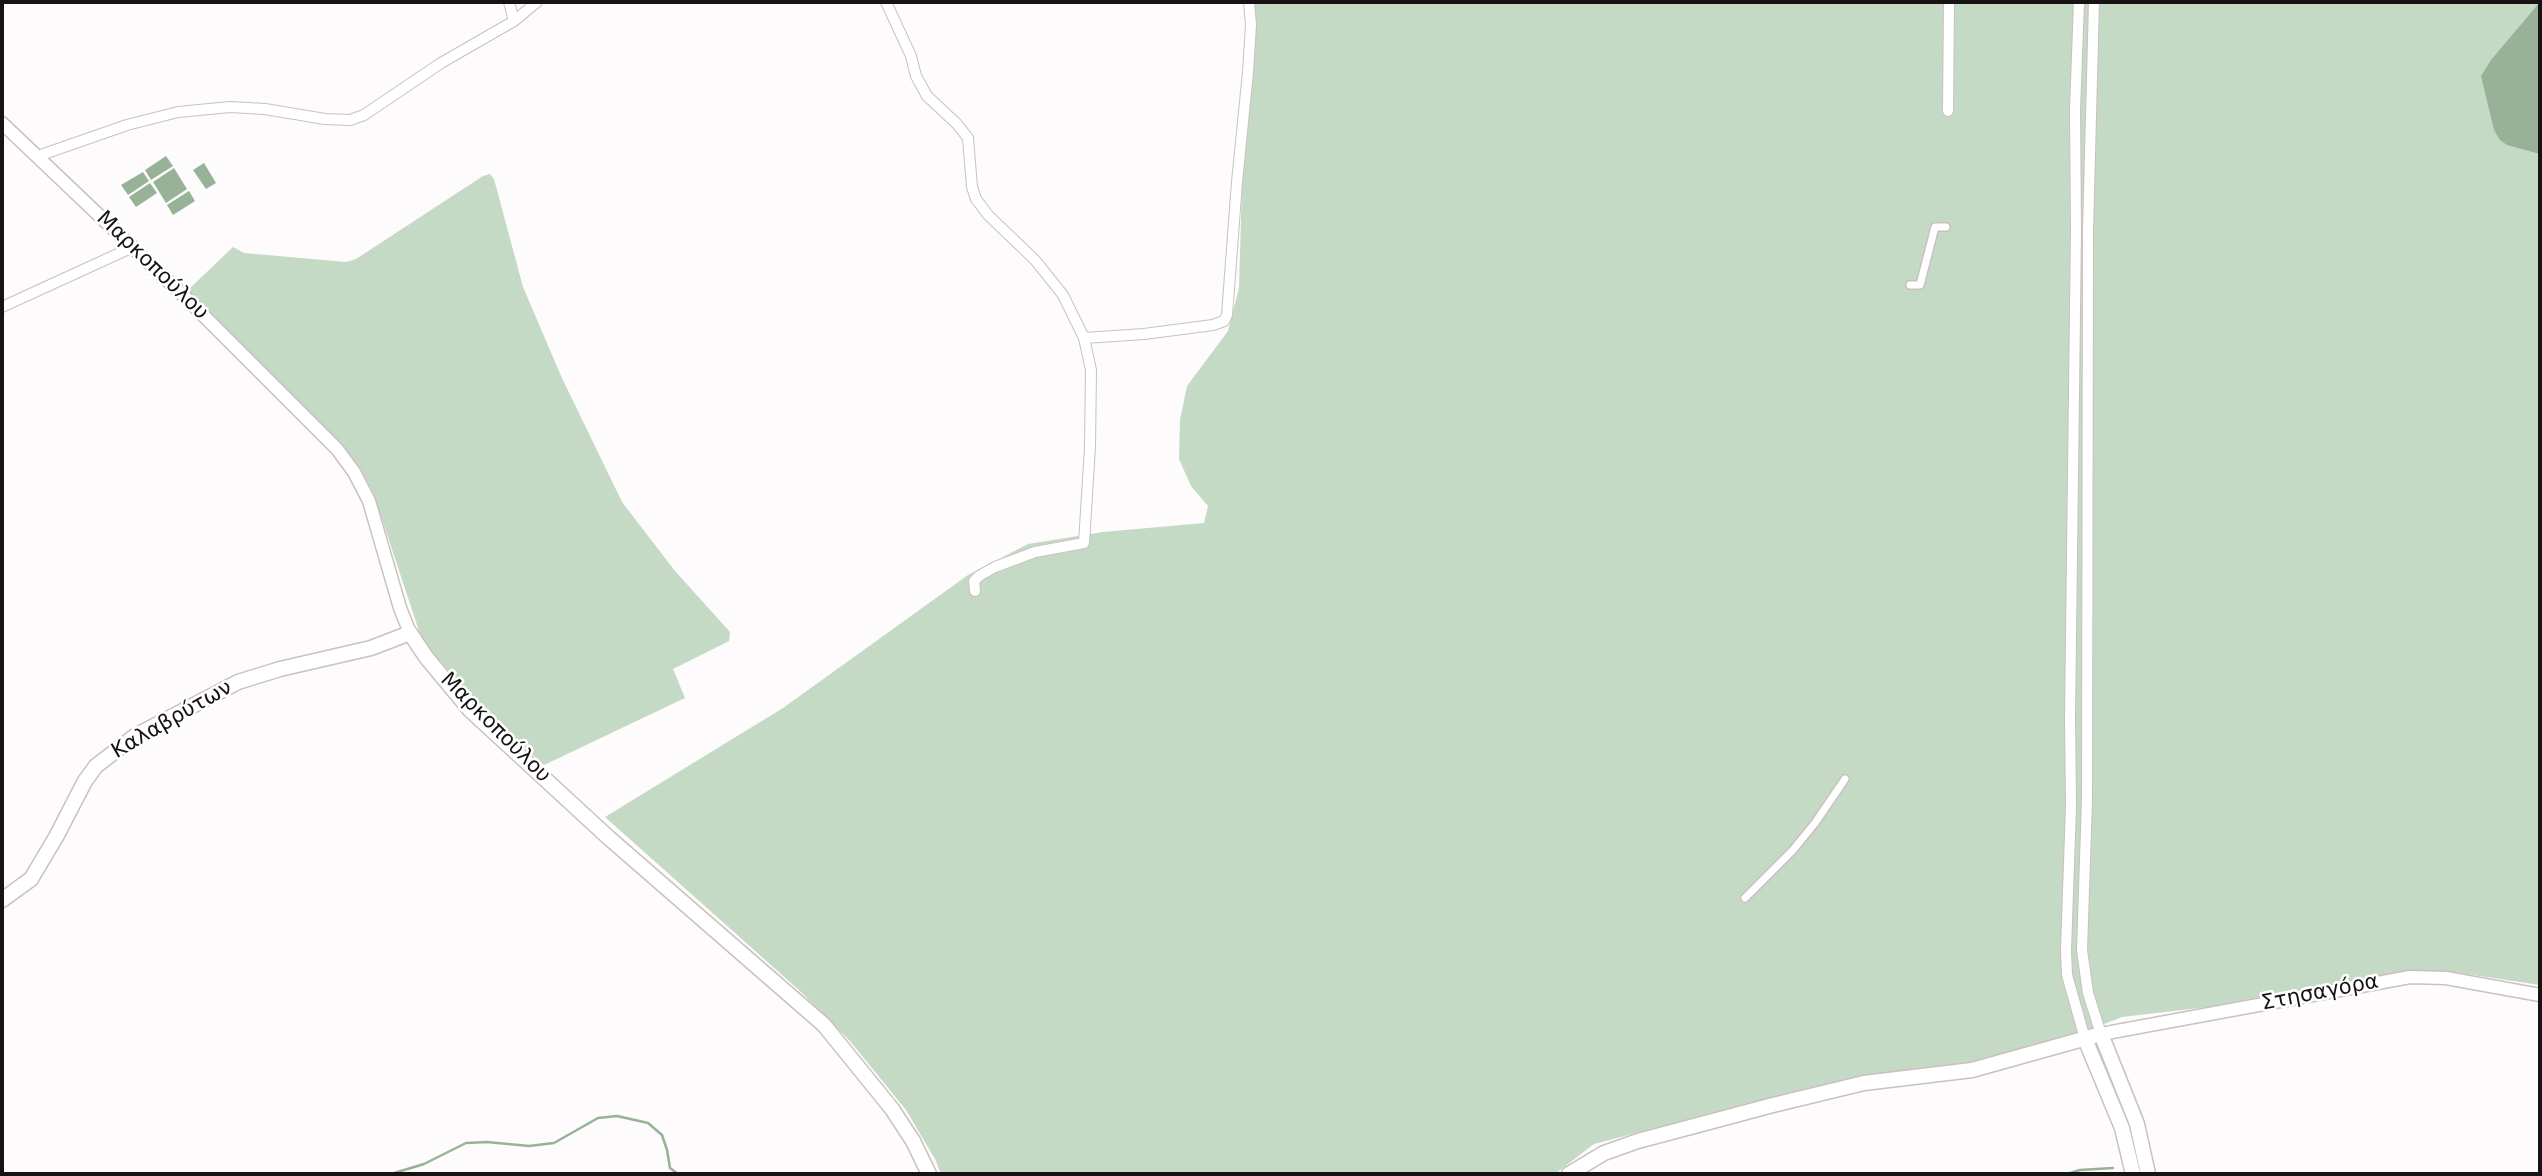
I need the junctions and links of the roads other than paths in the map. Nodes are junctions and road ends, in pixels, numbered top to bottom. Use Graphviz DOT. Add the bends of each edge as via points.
graph roads {
  1 [pos="509,2"];
  2 [pos="537,2"];
  3 [pos="886,2"];
  4 [pos="1249,2"];
  5 [pos="1949,2"];
  6 [pos="2079,2"];
  7 [pos="2094,2"];
  8 [pos="514,22"];
  9 [pos="1948,111"];
  10 [pos="2,123"];
  11 [pos="38,156"];
  12 [pos="1946,227"];
  13 [pos="133,247"];
  14 [pos="1910,285"];
  15 [pos="2,307"];
  16 [pos="1084,338"];
  17 [pos="975,591"];
  18 [pos="410,633"];
  19 [pos="2070,718"];
  20 [pos="2086,719"];
  21 [pos="1844,779"];
  22 [pos="1745,898"];
  23 [pos="2,900"];
  24 [pos="2540,995"];
  25 [pos="2101,1034"];
  26 [pos="2085,1039"];
  27 [pos="929,1174"];
  28 [pos="1569,1174"];
  29 [pos="2133,1174"];
  30 [pos="2148,1174"];
  1 -- 8 [label="street"];
  2 -- 8 [label="street"];
  3 -- 16 [label="street" via="927,96 968,138 976,199 1063,295"];
  4 -- 16 [label="street" via="1248,72 1227,315 1213,325"];
  5 -- 9 [label="street"];
  6 -- 19 [label="street"];
  7 -- 20 [label="street"];
  8 -- 11 [label="street" via="350,120 253,108 178,112"];
  10 -- 11 [label="street, Μαρκοπούλου"];
  11 -- 13 [label="street, Μαρκοπούλου"];
  12 -- 14 [label="street" via="1935,227 1920,285"];
  13 -- 15 [label="street"];
  13 -- 18 [label="street, Μαρκοπούλου" via="337,449 354,472 369,501"];
  16 -- 17 [label="street" via="1092,396 1084,543 1035,552 995,567 979,576"];
  18 -- 23 [label="main road, Καλαβρύτων" via="371,648 238,682 135,736 96,766 31,879"];
  18 -- 27 [label="main road, Μαρκοπούλου" via="470,710 824,1026 892,1109"];
  19 -- 20 [label="street"];
  19 -- 26 [label="street" via="2067,975"];
  20 -- 25 [label="street" via="2082,950 2088,993"];
  21 -- 22 [label="street" via="1793,850"];
  24 -- 25 [label="street, Στησαγόρα" via="2446,978 2410,977"];
  25 -- 26 [label="main road"];
  25 -- 30 [label="main road" via="2137,1124"];
  26 -- 28 [label="main road" via="1972,1070 1864,1083 1773,1105 1639,1141 1604,1153"];
  26 -- 29 [label="main road" via="2122,1128"];
}
